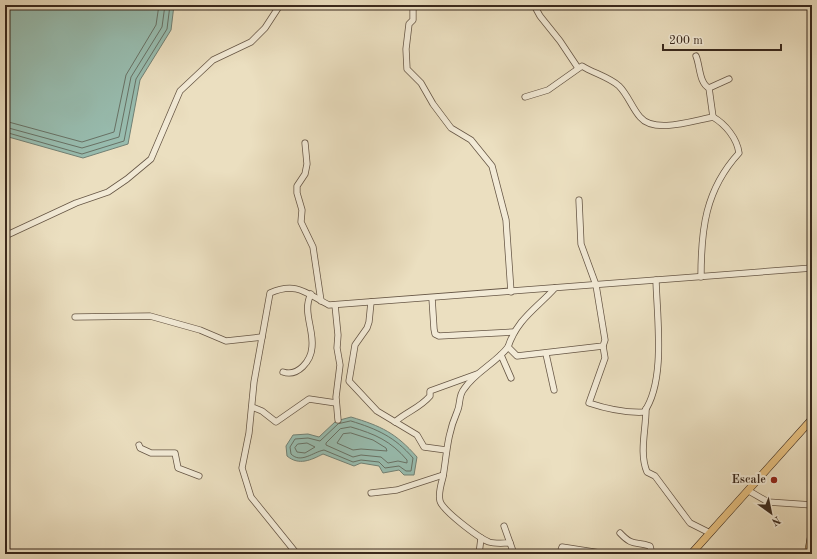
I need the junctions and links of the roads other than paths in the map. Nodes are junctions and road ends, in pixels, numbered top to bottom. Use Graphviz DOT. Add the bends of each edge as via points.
graph roads {
  1 [pos="280,5"];
  2 [pos="413,5"];
  3 [pos="534,5"];
  4 [pos="696,56"];
  5 [pos="578,68"];
  6 [pos="729,79"];
  7 [pos="709,88"];
  8 [pos="525,97"];
  9 [pos="713,117"];
  10 [pos="305,143"];
  11 [pos="579,200"];
  12 [pos="5,236"];
  13 [pos="812,268"];
  14 [pos="701,277"];
  15 [pos="656,280"];
  16 [pos="596,285"];
  17 [pos="555,288"];
  18 [pos="511,292"];
  19 [pos="311,294"];
  20 [pos="432,298"];
  21 [pos="321,302"];
  22 [pos="370,302"];
  23 [pos="335,305"];
  24 [pos="75,317"];
  25 [pos="514,332"];
  26 [pos="262,337"];
  27 [pos="508,346"];
  28 [pos="603,346"];
  29 [pos="546,354"];
  30 [pos="501,356"];
  31 [pos="283,372"];
  32 [pos="481,373"];
  33 [pos="511,378"];
  34 [pos="554,390"];
  35 [pos="336,402"];
  36 [pos="252,407"];
  37 [pos="646,409"];
  38 [pos="812,419"];
  39 [pos="338,420"];
  40 [pos="395,422"];
  41 [pos="139,445"];
  42 [pos="446,450"];
  43 [pos="443,475"];
  44 [pos="199,476"];
  45 [pos="749,491"];
  46 [pos="371,494"];
  47 [pos="812,505"];
  48 [pos="504,526"];
  49 [pos="812,532"];
  50 [pos="620,533"];
  51 [pos="710,533"];
  52 [pos="481,538"];
  53 [pos="510,543"];
  54 [pos="692,553"];
  55 [pos="297,554"];
  56 [pos="479,554"];
  57 [pos="514,554"];
  58 [pos="562,554"];
  59 [pos="607,554"];
  60 [pos="652,554"];
  61 [pos="808,554"];
  1 -- 12 [label="street" via="252,42 213,60 180,91 151,159 108,192 76,203"];
  2 -- 18 [label="street" via="413,20 409,24 407,43 407,69 421,83 451,128 471,140 492,166 506,220"];
  3 -- 5 [label="street"];
  4 -- 7 [label="street" via="700,75"];
  5 -- 8 [label="street" via="548,90"];
  5 -- 9 [label="street" via="582,66 618,85 626,93 639,116 650,124 666,127"];
  6 -- 7 [label="street"];
  7 -- 9 [label="street"];
  9 -- 14 [label="street" via="729,132 739,153 720,180 705,215"];
  10 -- 21 [label="street" via="305,174 296,186 302,210 301,222 310,238 315,255"];
  11 -- 16 [label="street" via="581,244"];
  13 -- 14 [label="street"];
  14 -- 15 [label="street"];
  15 -- 16 [label="street"];
  15 -- 37 [label="street" via="659,366 650,403"];
  16 -- 17 [label="street"];
  16 -- 28 [label="street" via="605,340"];
  17 -- 18 [label="street"];
  17 -- 25 [label="street" via="530,310"];
  18 -- 20 [label="street"];
  19 -- 21 [label="street"];
  19 -- 26 [label="street" via="299,289 277,290 270,293"];
  19 -- 31 [label="street" via="307,302 312,347 309,356 299,370 294,373"];
  20 -- 22 [label="street"];
  20 -- 25 [label="street" via="434,329 439,336"];
  21 -- 23 [label="street"];
  22 -- 23 [label="street"];
  22 -- 40 [label="street" via="369,322 355,345 349,381 377,411"];
  23 -- 35 [label="street" via="340,366"];
  24 -- 26 [label="street" via="150,316 200,330 226,341"];
  25 -- 27 [label="street"];
  26 -- 36 [label="street"];
  27 -- 29 [label="street" via="517,356"];
  27 -- 30 [label="street"];
  28 -- 29 [label="street"];
  28 -- 37 [label="street" via="605,358 589,403 609,410 630,413 644,412"];
  29 -- 34 [label="street"];
  30 -- 32 [label="street"];
  30 -- 33 [label="street"];
  32 -- 40 [label="street" via="430,391 426,402"];
  32 -- 42 [label="street" via="461,394"];
  35 -- 36 [label="street" via="309,399 276,422"];
  35 -- 39 [label="street"];
  36 -- 55 [label="street" via="242,468 247,488 257,505"];
  37 -- 51 [label="street" via="646,433 642,454 647,472 655,476 690,523"];
  38 -- 45 [label="main road"];
  40 -- 42 [label="street" via="417,435 424,447"];
  41 -- 44 [label="street" via="140,448 151,452 175,453 178,468"];
  42 -- 43 [label="street"];
  43 -- 46 [label="street" via="397,490"];
  43 -- 52 [label="street" via="440,502 457,520"];
  45 -- 47 [label="street" via="768,502"];
  45 -- 51 [label="main road"];
  48 -- 53 [label="street"];
  49 -- 61 [label="main road"];
  50 -- 60 [label="street" via="634,544 650,546"];
  51 -- 54 [label="main road"];
  52 -- 53 [label="street" via="490,543"];
  52 -- 56 [label="street"];
  53 -- 57 [label="street"];
  58 -- 59 [label="street" via="562,547"];
}
